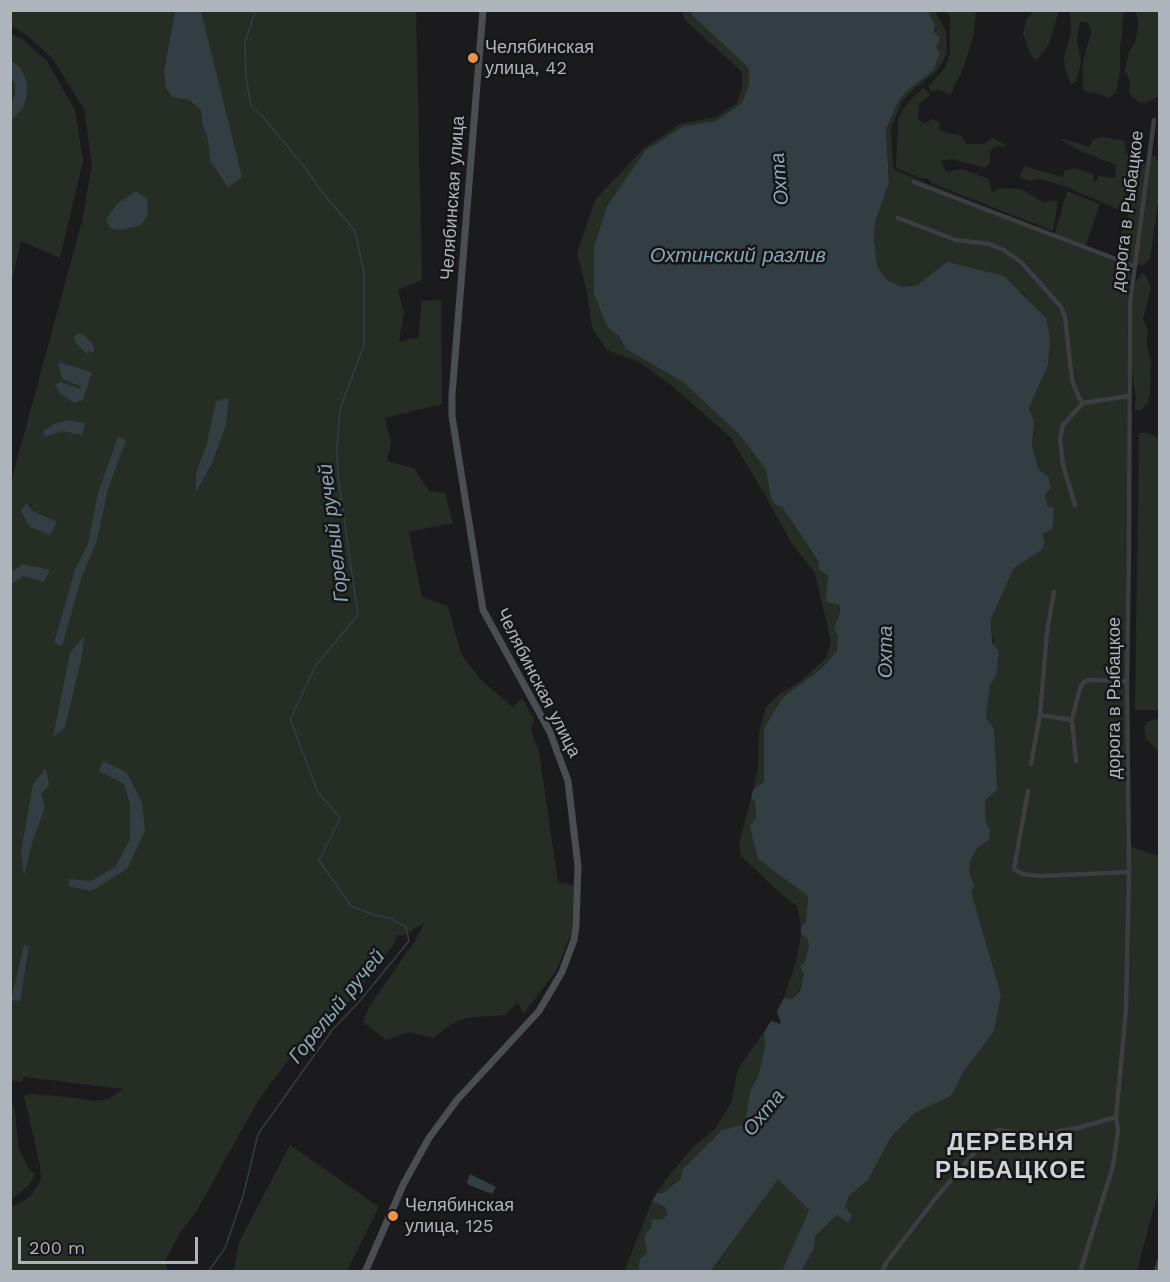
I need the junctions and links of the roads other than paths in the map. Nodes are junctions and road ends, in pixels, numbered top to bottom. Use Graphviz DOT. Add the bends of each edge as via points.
graph roads {
  1 [pos="483,10"];
  2 [pos="1154,120"];
  3 [pos="914,182"];
  4 [pos="898,218"];
  5 [pos="1134,266"];
  6 [pos="1129,396"];
  7 [pos="1083,403"];
  8 [pos="1075,505"];
  9 [pos="1054,592"];
  10 [pos="1127,681"];
  11 [pos="1040,714"];
  12 [pos="1072,720"];
  13 [pos="1076,761"];
  14 [pos="1031,764"];
  15 [pos="1028,791"];
  16 [pos="1129,872"];
  17 [pos="1116,1117"];
  18 [pos="1160,1258"];
  19 [pos="365,1272"];
  20 [pos="882,1272"];
  21 [pos="1080,1272"];
  22 [pos="1156,1272"];
  1 -- 19 [label="street, Челябинская улица" via="452,416 483,610 550,732 568,781 578,874 576,925 568,958 548,999 457,1100 429,1138 404,1183"];
  2 -- 5 [label="street, дорога в Рыбацкое"];
  3 -- 5 [label="street"];
  4 -- 7 [label="street" via="956,240 989,244 1022,263 1061,307 1072,381"];
  5 -- 6 [label="street, дорога в Рыбацкое"];
  6 -- 7 [label="street"];
  6 -- 10 [label="street, дорога в Рыбацкое"];
  7 -- 8 [label="street" via="1064,425 1060,439"];
  9 -- 11 [label="street"];
  10 -- 12 [label="street" via="1084,682"];
  10 -- 16 [label="street, дорога в Рыбацкое"];
  11 -- 12 [label="street"];
  11 -- 14 [label="street"];
  12 -- 13 [label="street"];
  15 -- 16 [label="street" via="1014,869 1039,876"];
  16 -- 17 [label="street, дорога в Рыбацкое" via="1126,1010"];
  17 -- 20 [label="street" via="1036,1135 991,1132 935,1199"];
  17 -- 21 [label="street, дорога в Рыбацкое" via="1113,1166"];
  18 -- 22 [label="street"];
}
